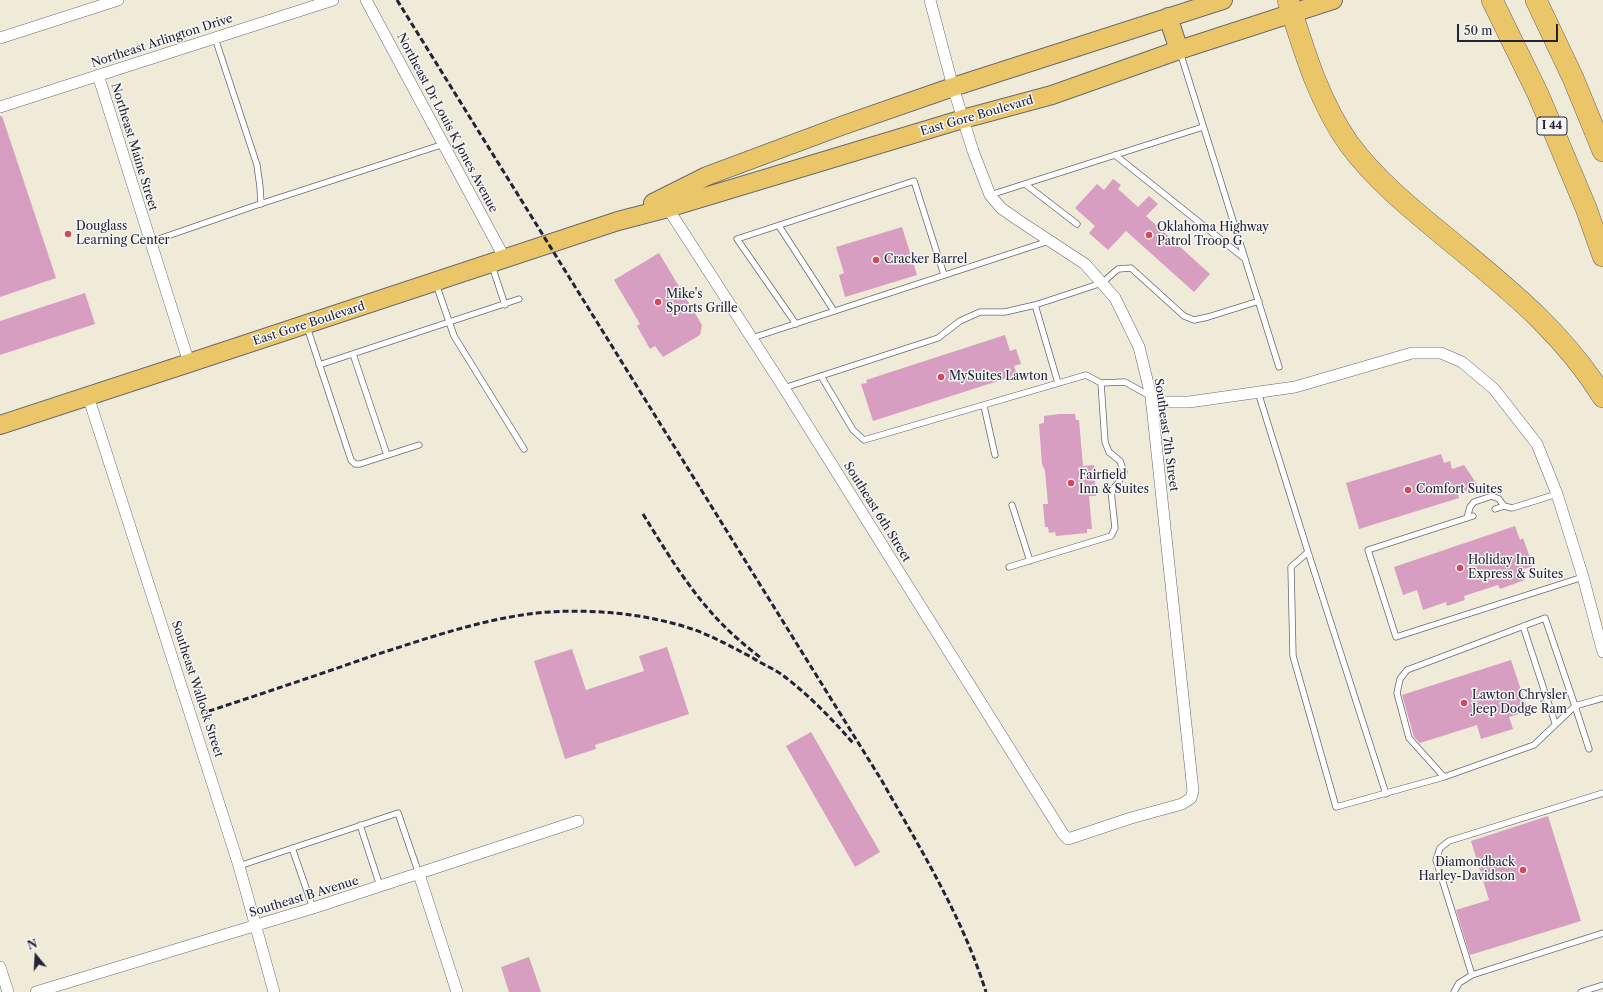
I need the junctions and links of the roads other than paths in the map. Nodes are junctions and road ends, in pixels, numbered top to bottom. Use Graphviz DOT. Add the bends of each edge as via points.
graph roads {
  1 [pos="118,0"];
  2 [pos="333,0"];
  3 [pos="366,0"];
  4 [pos="930,0"];
  5 [pos="1223,0"];
  6 [pos="1333,0"];
  7 [pos="1492,0"];
  8 [pos="1536,0"];
  9 [pos="1290,6"];
  10 [pos="1168,17"];
  11 [pos="0,38"];
  12 [pos="215,38"];
  13 [pos="1179,50"];
  14 [pos="98,75"];
  15 [pos="953,87"];
  16 [pos="0,107"];
  17 [pos="964,119"];
  18 [pos="1203,127"];
  19 [pos="444,144"];
  20 [pos="1603,151"];
  21 [pos="1114,155"];
  22 [pos="1025,184"];
  23 [pos="990,195"];
  24 [pos="665,203"];
  25 [pos="261,204"];
  26 [pos="1077,224"];
  27 [pos="779,226"];
  28 [pos="1051,240"];
  29 [pos="150,242"];
  30 [pos="1603,256"];
  31 [pos="1245,259"];
  32 [pos="498,261"];
  33 [pos="944,275"];
  34 [pos="436,282"];
  35 [pos="1102,283"];
  36 [pos="519,300"];
  37 [pos="1259,301"];
  38 [pos="505,304"];
  39 [pos="1035,305"];
  40 [pos="834,311"];
  41 [pos="448,323"];
  42 [pos="796,324"];
  43 [pos="306,325"];
  44 [pos="752,338"];
  45 [pos="353,354"];
  46 [pos="190,364"];
  47 [pos="319,365"];
  48 [pos="1279,367"];
  49 [pos="821,376"];
  50 [pos="1058,383"];
  51 [pos="1101,383"];
  52 [pos="784,388"];
  53 [pos="1258,392"];
  54 [pos="88,396"];
  55 [pos="1603,397"];
  56 [pos="1151,399"];
  57 [pos="984,406"];
  58 [pos="0,425"];
  59 [pos="419,445"];
  60 [pos="524,450"];
  61 [pos="387,455"];
  62 [pos="995,455"];
  63 [pos="1557,494"];
  64 [pos="1012,505"];
  65 [pos="1504,506"];
  66 [pos="1495,509"];
  67 [pos="1308,552"];
  68 [pos="1030,561"];
  69 [pos="1009,567"];
  70 [pos="1583,578"];
  71 [pos="1523,626"];
  72 [pos="1603,652"];
  73 [pos="1603,698"];
  74 [pos="1575,706"];
  75 [pos="1555,723"];
  76 [pos="1589,749"];
  77 [pos="1444,777"];
  78 [pos="1603,793"];
  79 [pos="1386,794"];
  80 [pos="1182,804"];
  81 [pos="578,821"];
  82 [pos="360,825"];
  83 [pos="292,848"];
  84 [pos="239,866"];
  85 [pos="419,874"];
  86 [pos="380,886"];
  87 [pos="313,908"];
  88 [pos="256,926"];
  89 [pos="1603,933"];
  90 [pos="0,967"];
  91 [pos="1472,975"];
  92 [pos="1603,985"];
  93 [pos="8,992"];
  94 [pos="36,992"];
  95 [pos="274,992"];
  96 [pos="456,992"];
  97 [pos="1454,992"];
  98 [pos="1581,992"];
  1 -- 11 [label="street"];
  2 -- 12 [label="street, Northeast Arlington Drive"];
  3 -- 19 [label="street, Northeast Dr Louis K Jones Avenue"];
  4 -- 15 [label="street, Southeast 7th Street"];
  5 -- 10 [label="main road, East Gore Boulevard"];
  6 -- 9 [label="main road, East Gore Boulevard"];
  7 -- 30 [label="highway, I 44" via="1538,94 1586,208"];
  8 -- 20 [label="highway" via="1573,78"];
  9 -- 13 [label="main road, East Gore Boulevard"];
  9 -- 55 [label="highway" via="1322,97 1350,144 1390,189 1552,330 1579,361"];
  10 -- 13 [label="main road"];
  10 -- 15 [label="main road, East Gore Boulevard"];
  12 -- 14 [label="street, Northeast Arlington Drive"];
  12 -- 25 [label="lane" via="257,165"];
  13 -- 17 [label="main road, East Gore Boulevard" via="1052,95"];
  13 -- 18 [label="lane"];
  14 -- 16 [label="street, Northeast Arlington Drive"];
  14 -- 29 [label="street, Northeast Maine Street"];
  15 -- 17 [label="street, Southeast 7th Street"];
  15 -- 24 [label="main road, East Gore Boulevard" via="707,176"];
  17 -- 23 [label="street, Southeast 7th Street"];
  17 -- 24 [label="main road, East Gore Boulevard"];
  18 -- 21 [label="lane"];
  18 -- 31 [label="lane"];
  19 -- 25 [label="lane"];
  19 -- 32 [label="street, Northeast Dr Louis K Jones Avenue"];
  21 -- 22 [label="lane"];
  21 -- 31 [label="lane"];
  22 -- 23 [label="lane"];
  22 -- 26 [label="lane"];
  23 -- 28 [label="street, Southeast 7th Street" via="1018,220"];
  24 -- 32 [label="main road, East Gore Boulevard"];
  24 -- 44 [label="street, Southeast 6th Street"];
  25 -- 29 [label="lane"];
  27 -- 33 [label="lane" via="914,181"];
  27 -- 40 [label="lane"];
  27 -- 42 [label="lane" via="737,239"];
  28 -- 33 [label="lane"];
  28 -- 35 [label="street, Southeast 7th Street" via="1085,264"];
  29 -- 46 [label="street, Northeast Maine Street"];
  31 -- 37 [label="lane"];
  32 -- 34 [label="main road, East Gore Boulevard"];
  32 -- 38 [label="lane"];
  33 -- 40 [label="lane"];
  34 -- 41 [label="lane"];
  34 -- 43 [label="main road, East Gore Boulevard"];
  35 -- 37 [label="lane" via="1118,269 1131,268 1184,316 1194,320"];
  35 -- 39 [label="lane"];
  35 -- 56 [label="street, Southeast 7th Street" via="1114,298 1138,347"];
  36 -- 38 [label="lane"];
  37 -- 48 [label="lane"];
  38 -- 41 [label="lane"];
  39 -- 49 [label="lane" via="1005,312 980,312 960,321 938,338"];
  39 -- 50 [label="lane"];
  40 -- 42 [label="lane"];
  41 -- 45 [label="lane"];
  41 -- 60 [label="lane"];
  42 -- 44 [label="lane"];
  43 -- 46 [label="main road, East Gore Boulevard"];
  43 -- 47 [label="lane"];
  44 -- 52 [label="street, Southeast 6th Street"];
  45 -- 47 [label="lane"];
  45 -- 61 [label="lane"];
  46 -- 54 [label="main road, East Gore Boulevard"];
  47 -- 61 [label="lane" via="351,460 355,464 360,464"];
  49 -- 52 [label="lane"];
  49 -- 57 [label="lane" via="853,430 864,440"];
  50 -- 51 [label="lane" via="1086,375"];
  50 -- 57 [label="lane"];
  51 -- 56 [label="lane" via="1125,382"];
  51 -- 68 [label="lane" via="1105,442 1110,452 1120,461 1124,472 1111,491 1115,528 1111,536"];
  52 -- 80 [label="street, Southeast 6th Street" via="1068,840 1131,818"];
  53 -- 56 [label="street" via="1188,402"];
  53 -- 63 [label="street" via="1295,387 1412,353 1441,353 1462,362 1494,389 1537,444"];
  53 -- 67 [label="lane"];
  54 -- 58 [label="main road, East Gore Boulevard"];
  54 -- 84 [label="street, Southeast Wallock Street"];
  56 -- 80 [label="street, Southeast 7th Street" via="1193,791 1191,798"];
  57 -- 62 [label="lane"];
  59 -- 61 [label="lane"];
  63 -- 65 [label="lane" via="1512,508"];
  63 -- 70 [label="street"];
  64 -- 68 [label="lane"];
  65 -- 66 [label="lane"];
  65 -- 70 [label="lane" via="1499,499 1492,496 1474,502 1470,507 1470,517 1368,550 1396,637"];
  67 -- 79 [label="lane"];
  67 -- 79 [label="lane" via="1291,567 1293,656 1336,807"];
  68 -- 69 [label="lane"];
  70 -- 72 [label="street"];
  71 -- 74 [label="lane" via="1545,618"];
  71 -- 75 [label="lane"];
  71 -- 77 [label="lane" via="1407,670 1400,679 1397,693 1409,738"];
  73 -- 74 [label="lane"];
  74 -- 75 [label="lane"];
  74 -- 76 [label="lane"];
  75 -- 77 [label="lane" via="1534,745"];
  77 -- 79 [label="lane"];
  78 -- 91 [label="lane" via="1449,841 1440,848 1436,860"];
  81 -- 85 [label="street, Southeast B Avenue"];
  82 -- 83 [label="lane"];
  82 -- 85 [label="lane" via="398,813"];
  82 -- 86 [label="lane"];
  83 -- 84 [label="lane"];
  83 -- 87 [label="lane"];
  84 -- 88 [label="street, Southeast Wallock Street"];
  85 -- 86 [label="street, Southeast B Avenue"];
  85 -- 96 [label="street"];
  86 -- 87 [label="street, Southeast B Avenue"];
  87 -- 88 [label="street, Southeast B Avenue"];
  88 -- 94 [label="street, Southeast B Avenue"];
  88 -- 95 [label="street, Southeast Wallock Street"];
  89 -- 91 [label="lane"];
  90 -- 93 [label="street"];
  91 -- 97 [label="lane" via="1459,983"];
  92 -- 98 [label="lane"];
}
